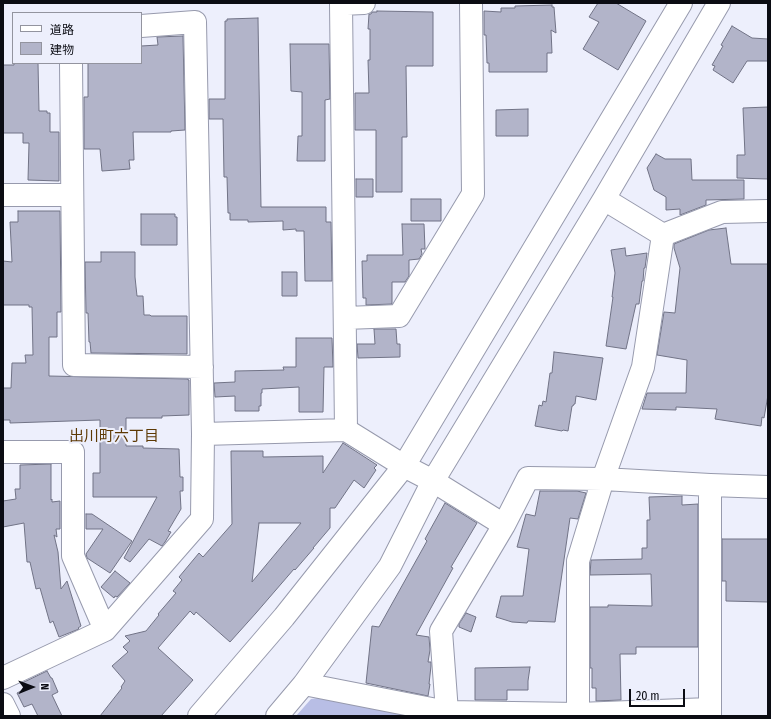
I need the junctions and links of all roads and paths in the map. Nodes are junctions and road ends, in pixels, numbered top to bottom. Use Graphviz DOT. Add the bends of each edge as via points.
graph roads {
  1 [pos="364,3"];
  2 [pos="471,3"];
  3 [pos="681,3"];
  4 [pos="720,3"];
  5 [pos="142,26"];
  6 [pos="71,64"];
  7 [pos="3,195"];
  8 [pos="72,195"];
  9 [pos="604,199"];
  10 [pos="768,211"];
  11 [pos="663,235"];
  12 [pos="345,318"];
  13 [pos="202,367"];
  14 [pos="346,430"];
  15 [pos="203,434"];
  16 [pos="3,452"];
  17 [pos="404,466"];
  18 [pos="603,480"];
  19 [pos="433,481"];
  20 [pos="710,485"];
  21 [pos="768,487"];
  22 [pos="504,525"];
  23 [pos="105,630"];
  24 [pos="3,678"];
  25 [pos="304,684"];
  26 [pos="3,704"];
  27 [pos="447,712"];
  28 [pos="710,713"];
  29 [pos="578,715"];
  30 [pos="9,716"];
  31 [pos="199,716"];
  32 [pos="277,716"];
  1 -- 12 [label="street" via="341,4"];
  2 -- 12 [label="street" via="473,194 399,316"];
  3 -- 17 [label="street"];
  4 -- 9 [label="street"];
  5 -- 13 [label="street" via="196,22"];
  6 -- 8 [label="street"];
  7 -- 8 [label="street"];
  8 -- 13 [label="street" via="74,365"];
  9 -- 11 [label="street"];
  9 -- 19 [label="street"];
  10 -- 11 [label="street" via="722,212"];
  11 -- 18 [label="street" via="643,367"];
  12 -- 14 [label="street"];
  13 -- 15 [label="street"];
  14 -- 15 [label="street"];
  14 -- 17 [label="street"];
  15 -- 23 [label="street" via="202,519"];
  16 -- 23 [label="street" via="73,452 73,556"];
  17 -- 19 [label="street"];
  17 -- 31 [label="street" via="284,617"];
  18 -- 20 [label="street"];
  18 -- 22 [label="street" via="528,478"];
  18 -- 29 [label="street" via="578,561"];
  19 -- 22 [label="street"];
  19 -- 25 [label="street" via="390,566"];
  20 -- 21 [label="street"];
  20 -- 28 [label="street"];
  22 -- 27 [label="street" via="441,631"];
  23 -- 24 [label="street"];
  25 -- 27 [label="street"];
  25 -- 32 [label="street"];
  26 -- 30 [label="street"];
  27 -- 29 [label="street"];
  28 -- 29 [label="street"];
}
